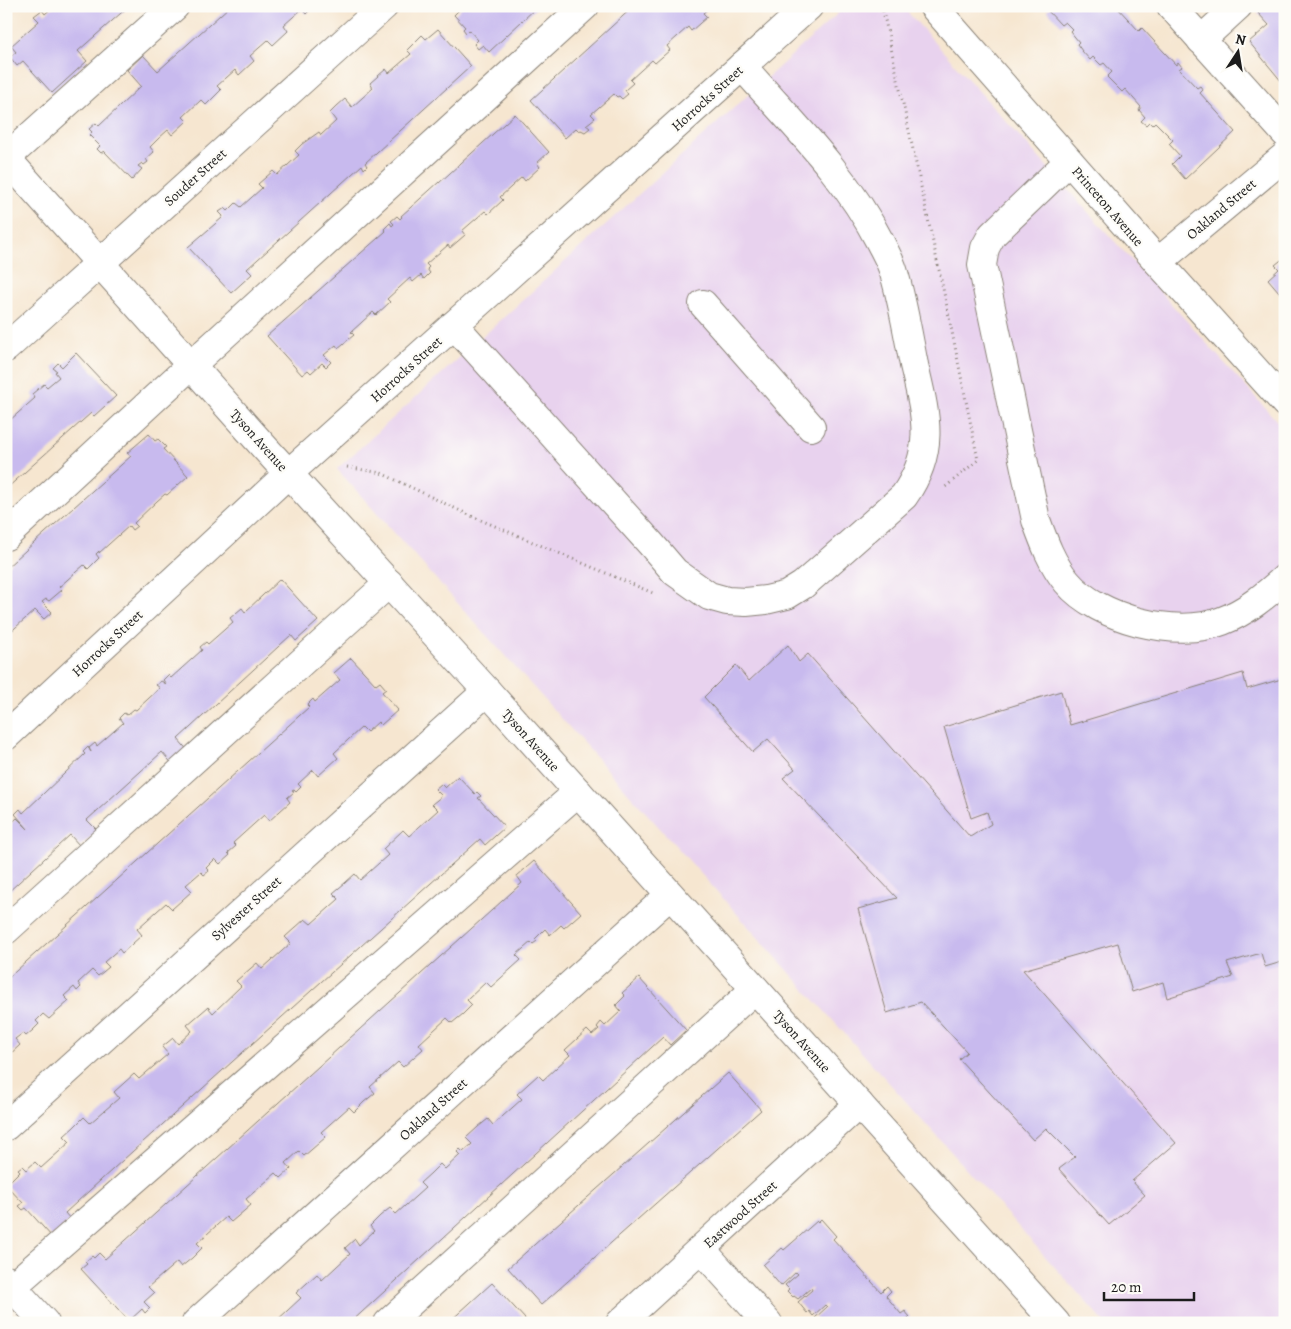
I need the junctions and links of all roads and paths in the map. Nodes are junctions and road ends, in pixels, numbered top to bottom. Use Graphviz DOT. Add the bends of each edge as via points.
graph roads {
  1 [pos="175,6"];
  2 [pos="384,6"];
  3 [pos="585,6"];
  4 [pos="809,6"];
  5 [pos="934,6"];
  6 [pos="1170,6"];
  7 [pos="1238,6"];
  8 [pos="1201,40"];
  9 [pos="742,66"];
  10 [pos="1285,133"];
  11 [pos="1285,156"];
  12 [pos="6,158"];
  13 [pos="1069,161"];
  14 [pos="1158,262"];
  15 [pos="101,263"];
  16 [pos="703,304"];
  17 [pos="454,326"];
  18 [pos="6,348"];
  19 [pos="192,364"];
  20 [pos="1280,389"];
  21 [pos="810,427"];
  22 [pos="290,473"];
  23 [pos="6,536"];
  24 [pos="1285,578"];
  25 [pos="389,583"];
  26 [pos="487,691"];
  27 [pos="6,736"];
  28 [pos="578,792"];
  29 [pos="670,895"];
  30 [pos="6,930"];
  31 [pos="755,989"];
  32 [pos="859,1104"];
  33 [pos="6,1126"];
  34 [pos="701,1249"];
  35 [pos="8,1287"];
  36 [pos="45,1323"];
  37 [pos="196,1323"];
  38 [pos="388,1323"];
  39 [pos="620,1323"];
  40 [pos="768,1323"];
  41 [pos="1056,1323"];
  1 -- 12 [label="street"];
  2 -- 15 [label="street, Souder Street"];
  3 -- 19 [label="street"];
  4 -- 9 [label="street, Horrocks Street"];
  5 -- 13 [label="street, Princeton Avenue"];
  6 -- 8 [label="street"];
  7 -- 8 [label="street"];
  8 -- 10 [label="street"];
  9 -- 17 [label="street, Horrocks Street"];
  9 -- 17 [label="street" via="841,179 870,222 894,272 926,425 922,464 904,496 803,585 787,595 746,602 708,596 675,572"];
  11 -- 14 [label="street, Oakland Street"];
  12 -- 15 [label="street, Tyson Avenue"];
  13 -- 14 [label="street, Princeton Avenue"];
  13 -- 24 [label="street" via="992,235 985,248 982,265 1036,520 1056,566 1068,583 1088,600 1129,620 1171,628 1222,622 1262,598"];
  14 -- 20 [label="street, Princeton Avenue"];
  15 -- 18 [label="street, Souder Street"];
  15 -- 19 [label="street, Tyson Avenue"];
  16 -- 21 [label="street"];
  17 -- 22 [label="street, Horrocks Street"];
  19 -- 22 [label="street, Tyson Avenue"];
  19 -- 23 [label="street"];
  22 -- 25 [label="street, Tyson Avenue"];
  22 -- 27 [label="street, Horrocks Street"];
  25 -- 26 [label="street, Tyson Avenue"];
  25 -- 30 [label="street"];
  26 -- 28 [label="street, Tyson Avenue"];
  26 -- 33 [label="street, Sylvester Street"];
  28 -- 29 [label="street, Tyson Avenue"];
  28 -- 35 [label="street"];
  29 -- 31 [label="street, Tyson Avenue"];
  29 -- 37 [label="street, Oakland Street"];
  31 -- 32 [label="street, Tyson Avenue"];
  31 -- 38 [label="street"];
  32 -- 34 [label="street, Eastwood Street"];
  32 -- 41 [label="street, Tyson Avenue"];
  34 -- 39 [label="street, Eastwood Street"];
  34 -- 40 [label="street"];
  35 -- 36 [label="street"];
}
